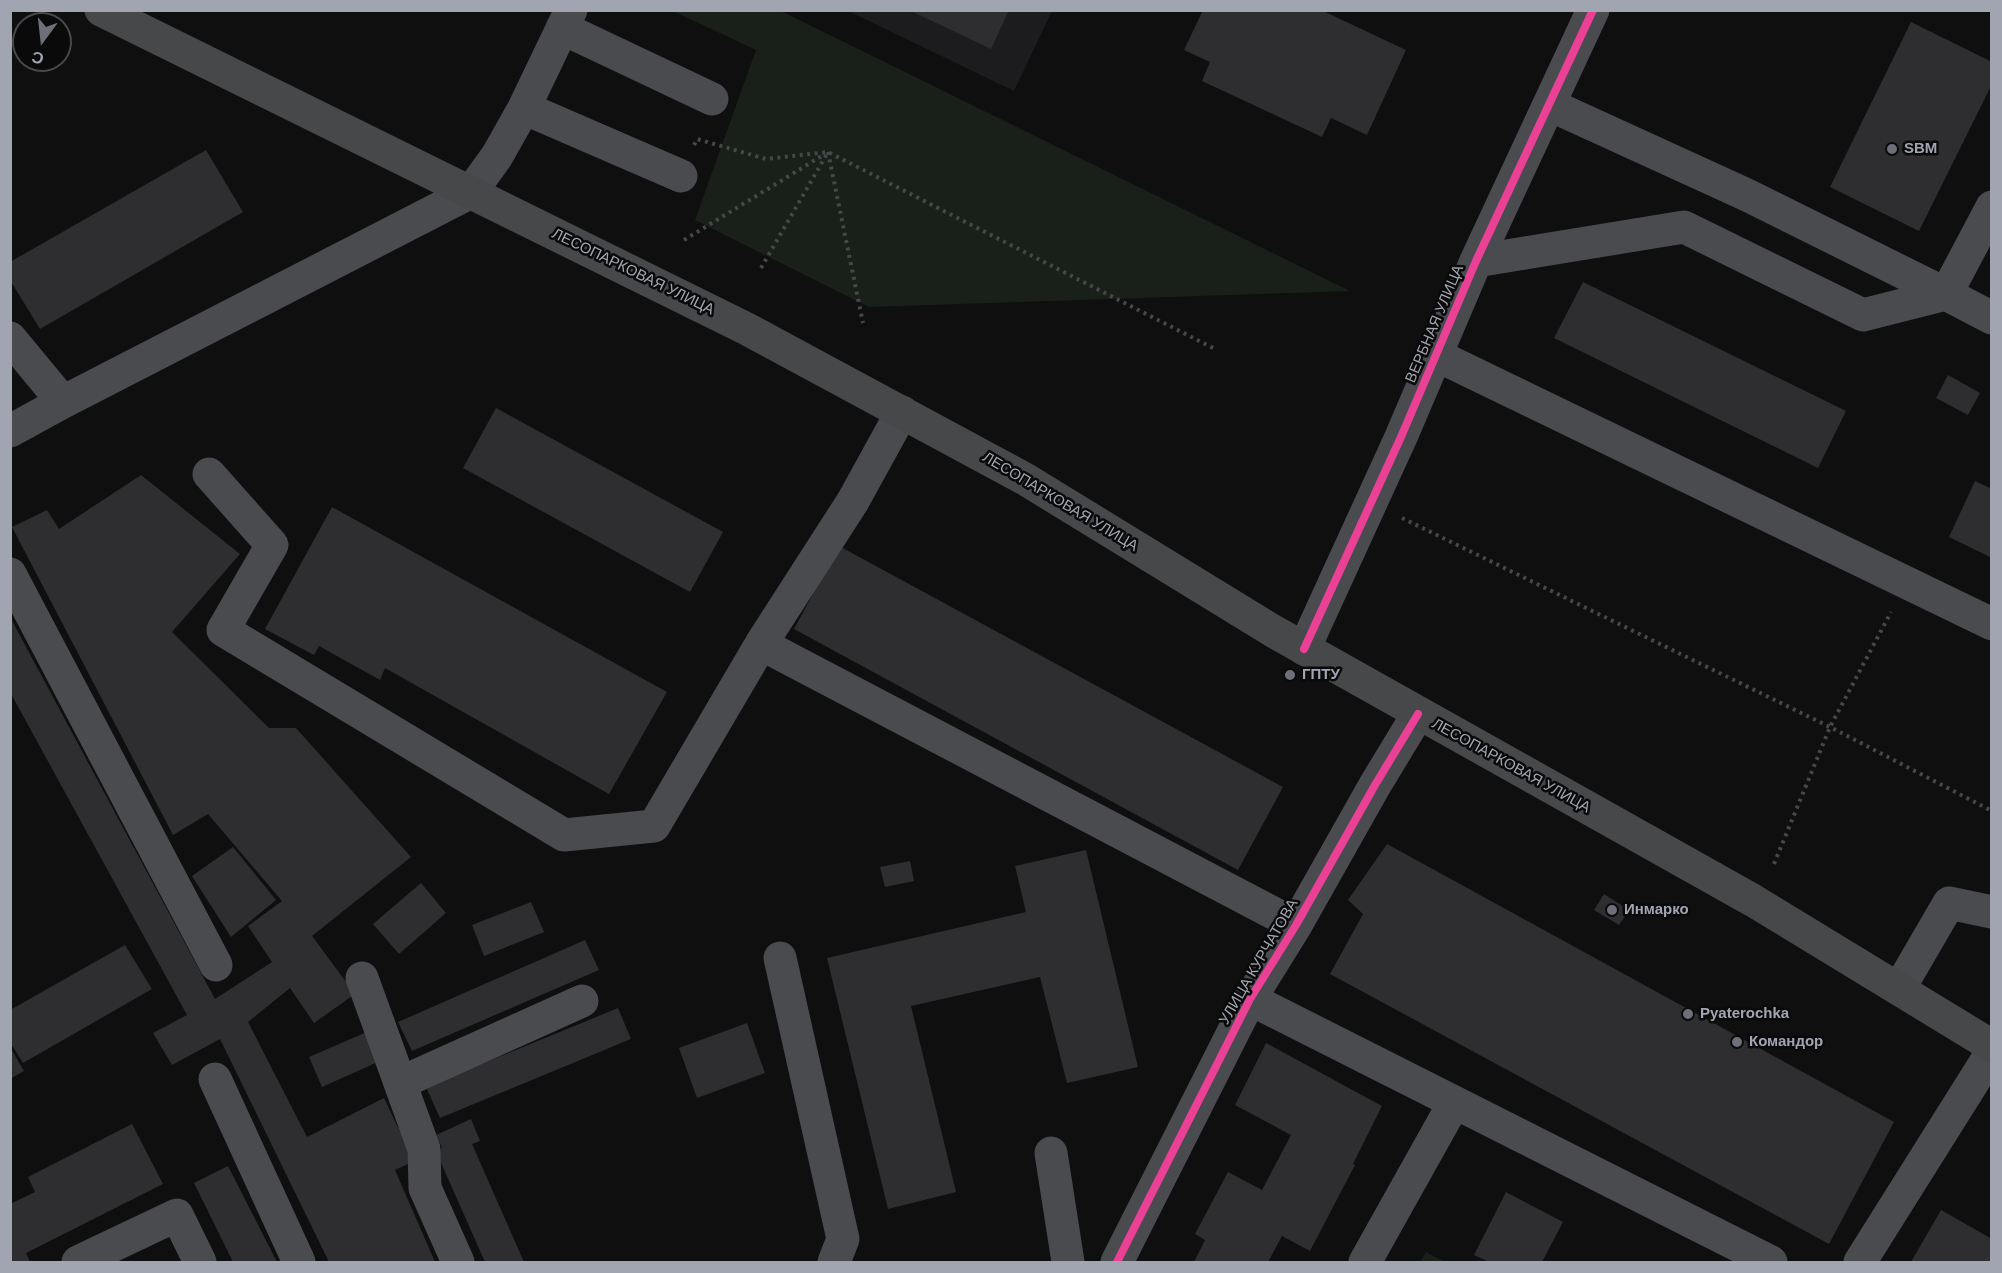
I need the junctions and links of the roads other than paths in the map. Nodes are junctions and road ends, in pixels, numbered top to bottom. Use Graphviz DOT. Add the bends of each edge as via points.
graph roads {
  1 [pos="101,10"];
  2 [pos="1593,10"];
  3 [pos="566,19"];
  4 [pos="712,99"];
  5 [pos="1550,105"];
  6 [pos="524,108"];
  7 [pos="681,176"];
  8 [pos="471,192"];
  9 [pos="1992,207"];
  10 [pos="1476,261"];
  11 [pos="1946,294"];
  12 [pos="1992,318"];
  13 [pos="10,338"];
  14 [pos="1436,355"];
  15 [pos="63,402"];
  16 [pos="902,412"];
  17 [pos="10,431"];
  18 [pos="209,474"];
  19 [pos="10,574"];
  20 [pos="1992,624"];
  21 [pos="761,644"];
  22 [pos="1304,649"];
  23 [pos="1418,714"];
  24 [pos="1992,912"];
  25 [pos="1296,925"];
  26 [pos="780,958"];
  27 [pos="216,965"];
  28 [pos="362,978"];
  29 [pos="1899,989"];
  30 [pos="1250,999"];
  31 [pos="582,1001"];
  32 [pos="1992,1046"];
  33 [pos="1992,1052"];
  34 [pos="215,1079"];
  35 [pos="400,1083"];
  36 [pos="1454,1103"];
  37 [pos="1051,1154"];
  38 [pos="78,1263"];
  39 [pos="200,1263"];
  40 [pos="299,1263"];
  41 [pos="458,1263"];
  42 [pos="834,1263"];
  43 [pos="1068,1263"];
  44 [pos="1117,1263"];
  45 [pos="1365,1263"];
  46 [pos="1771,1263"];
  47 [pos="1860,1263"];
  1 -- 8 [label="main road, ЛЕСОПАРКОВАЯ УЛИЦА"];
  2 -- 5 [label="street, ВЕРБНАЯ УЛИЦА"];
  3 -- 4 [label="street"];
  3 -- 6 [label="street"];
  5 -- 10 [label="street, ВЕРБНАЯ УЛИЦА"];
  5 -- 11 [label="street" via="1747,195"];
  6 -- 7 [label="street"];
  6 -- 8 [label="street"];
  8 -- 15 [label="street"];
  8 -- 16 [label="main road, ЛЕСОПАРКОВАЯ УЛИЦА" via="747,329"];
  9 -- 11 [label="street"];
  10 -- 11 [label="street" via="1684,227 1863,315"];
  10 -- 14 [label="street, ВЕРБНАЯ УЛИЦА"];
  11 -- 12 [label="street"];
  13 -- 15 [label="street"];
  14 -- 20 [label="street"];
  14 -- 22 [label="street, ВЕРБНАЯ УЛИЦА"];
  15 -- 17 [label="street"];
  16 -- 21 [label="street" via="853,501"];
  16 -- 22 [label="main road, ЛЕСОПАРКОВАЯ УЛИЦА" via="1025,479"];
  18 -- 21 [label="street" via="272,545 223,630 564,835 654,825"];
  19 -- 27 [label="street"];
  21 -- 25 [label="street"];
  22 -- 23 [label="main road, ЛЕСОПАРКОВАЯ УЛИЦА"];
  23 -- 25 [label="street, УЛИЦА КУРЧАТОВА"];
  23 -- 29 [label="main road, ЛЕСОПАРКОВАЯ УЛИЦА" via="1754,901"];
  24 -- 29 [label="street" via="1949,903"];
  25 -- 30 [label="street, УЛИЦА КУРЧАТОВА"];
  26 -- 42 [label="street" via="843,1239"];
  28 -- 35 [label="street"];
  29 -- 32 [label="main road, ЛЕСОПАРКОВАЯ УЛИЦА"];
  30 -- 36 [label="street"];
  30 -- 44 [label="street, УЛИЦА КУРЧАТОВА"];
  31 -- 35 [label="street"];
  33 -- 47 [label="street"];
  34 -- 40 [label="street"];
  35 -- 41 [label="street" via="424,1149 425,1188"];
  36 -- 45 [label="street"];
  36 -- 46 [label="street"];
  37 -- 43 [label="street"];
  38 -- 39 [label="street" via="177,1215"];
}
